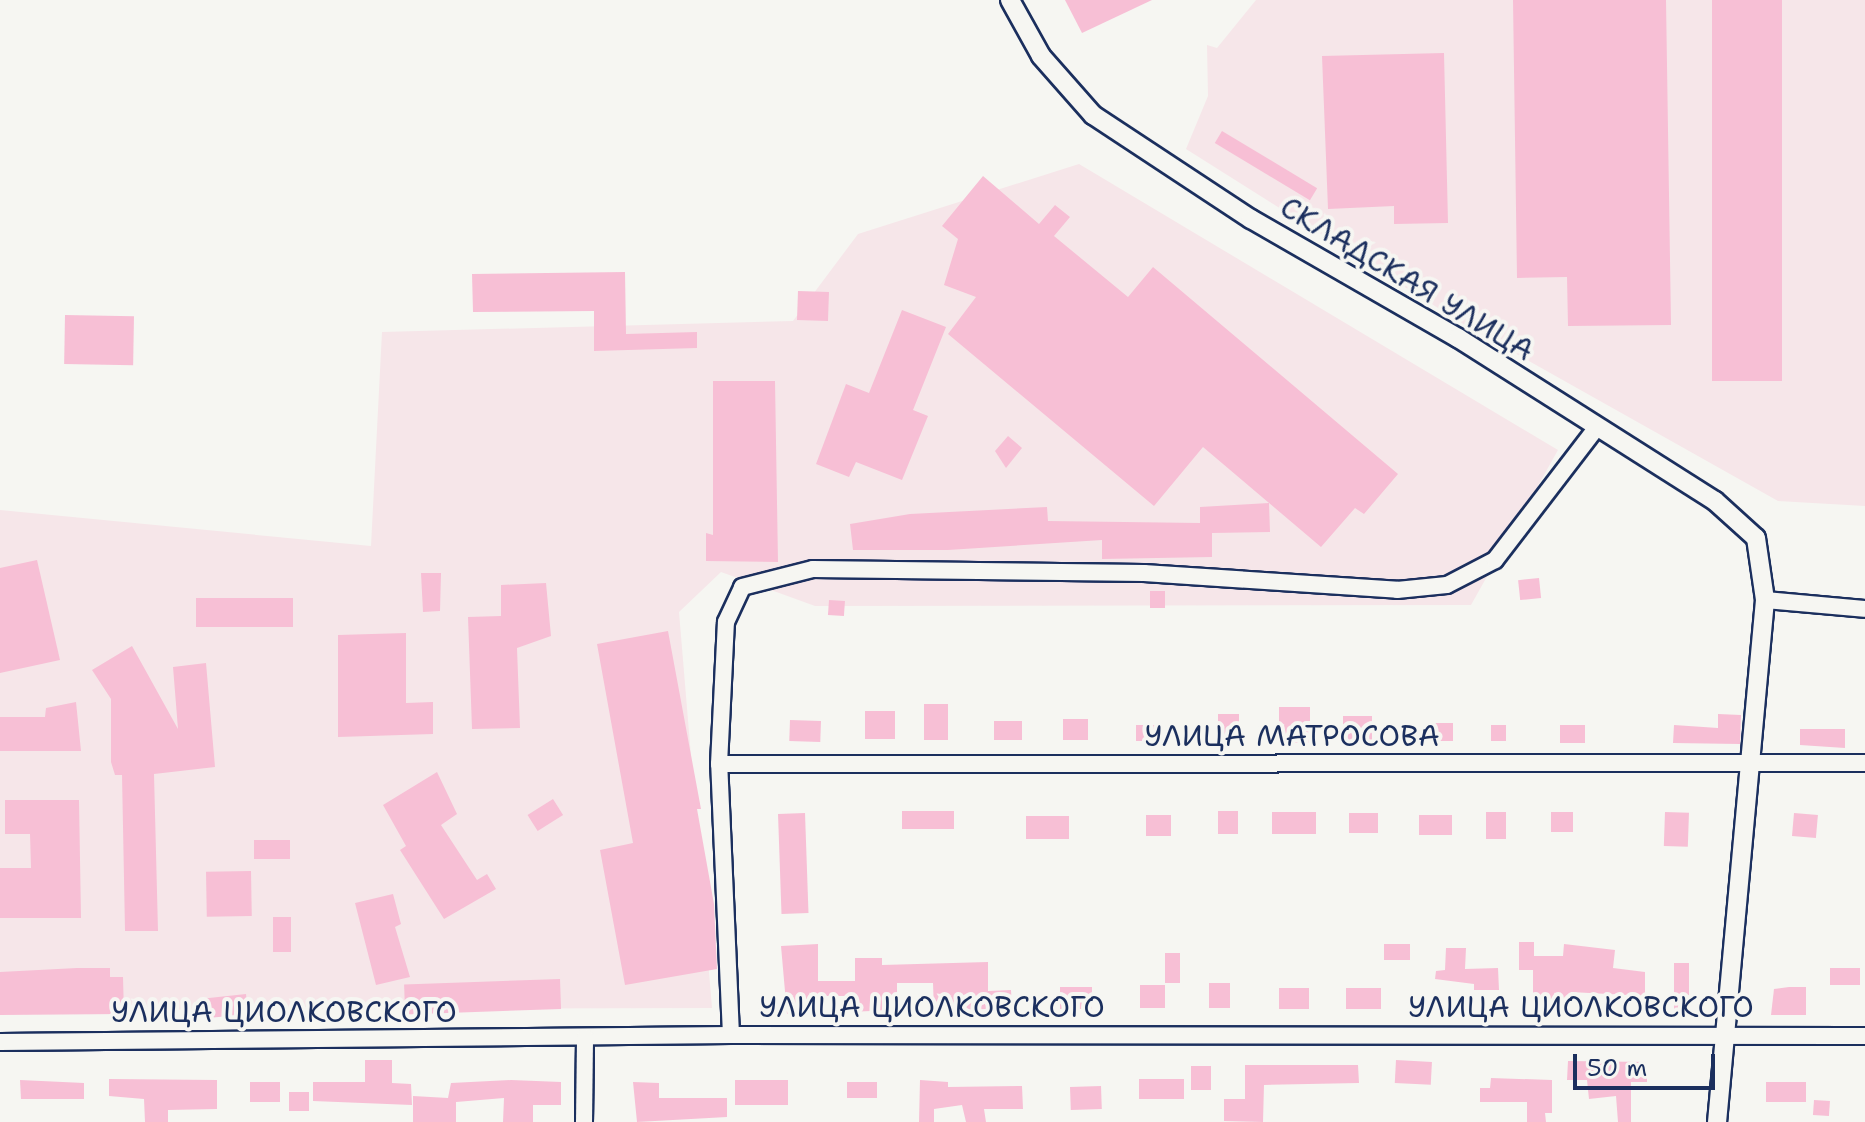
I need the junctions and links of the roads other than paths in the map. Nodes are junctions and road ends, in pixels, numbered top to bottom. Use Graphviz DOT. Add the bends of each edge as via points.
graph roads {
  1 [pos="1010,0"];
  2 [pos="1597,427"];
  3 [pos="1765,600"];
  4 [pos="1865,609"];
  5 [pos="1865,763"];
  6 [pos="719,764"];
  7 [pos="1747,764"];
  8 [pos="731,1035"];
  9 [pos="1725,1035"];
  10 [pos="1865,1036"];
  11 [pos="585,1037"];
  12 [pos="0,1042"];
  13 [pos="584,1122"];
  14 [pos="1717,1122"];
  1 -- 2 [label="street, СКЛАДСКАЯ УЛИЦА" via="1041,56 1093,115 1251,219 1458,338"];
  2 -- 3 [label="street, СКЛАДСКАЯ УЛИЦА" via="1738,517 1756,538"];
  2 -- 6 [label="street" via="1495,560 1447,585 1397,590 1144,573 813,569 768,577 742,587 726,622"];
  3 -- 4 [label="street"];
  3 -- 7 [label="street, СКЛАДСКАЯ УЛИЦА"];
  5 -- 7 [label="street, УЛИЦА МАТРОСОВА"];
  6 -- 7 [label="street, УЛИЦА МАТРОСОВА"];
  6 -- 8 [label="street"];
  7 -- 9 [label="street, СКЛАДСКАЯ УЛИЦА"];
  8 -- 9 [label="street, УЛИЦА ЦИОЛКОВСКОГО"];
  8 -- 11 [label="street, УЛИЦА ЦИОЛКОВСКОГО"];
  9 -- 10 [label="street, УЛИЦА ЦИОЛКОВСКОГО"];
  9 -- 14 [label="street, СКЛАДСКАЯ УЛИЦА"];
  11 -- 12 [label="street, УЛИЦА ЦИОЛКОВСКОГО"];
  11 -- 13 [label="street"];
}
